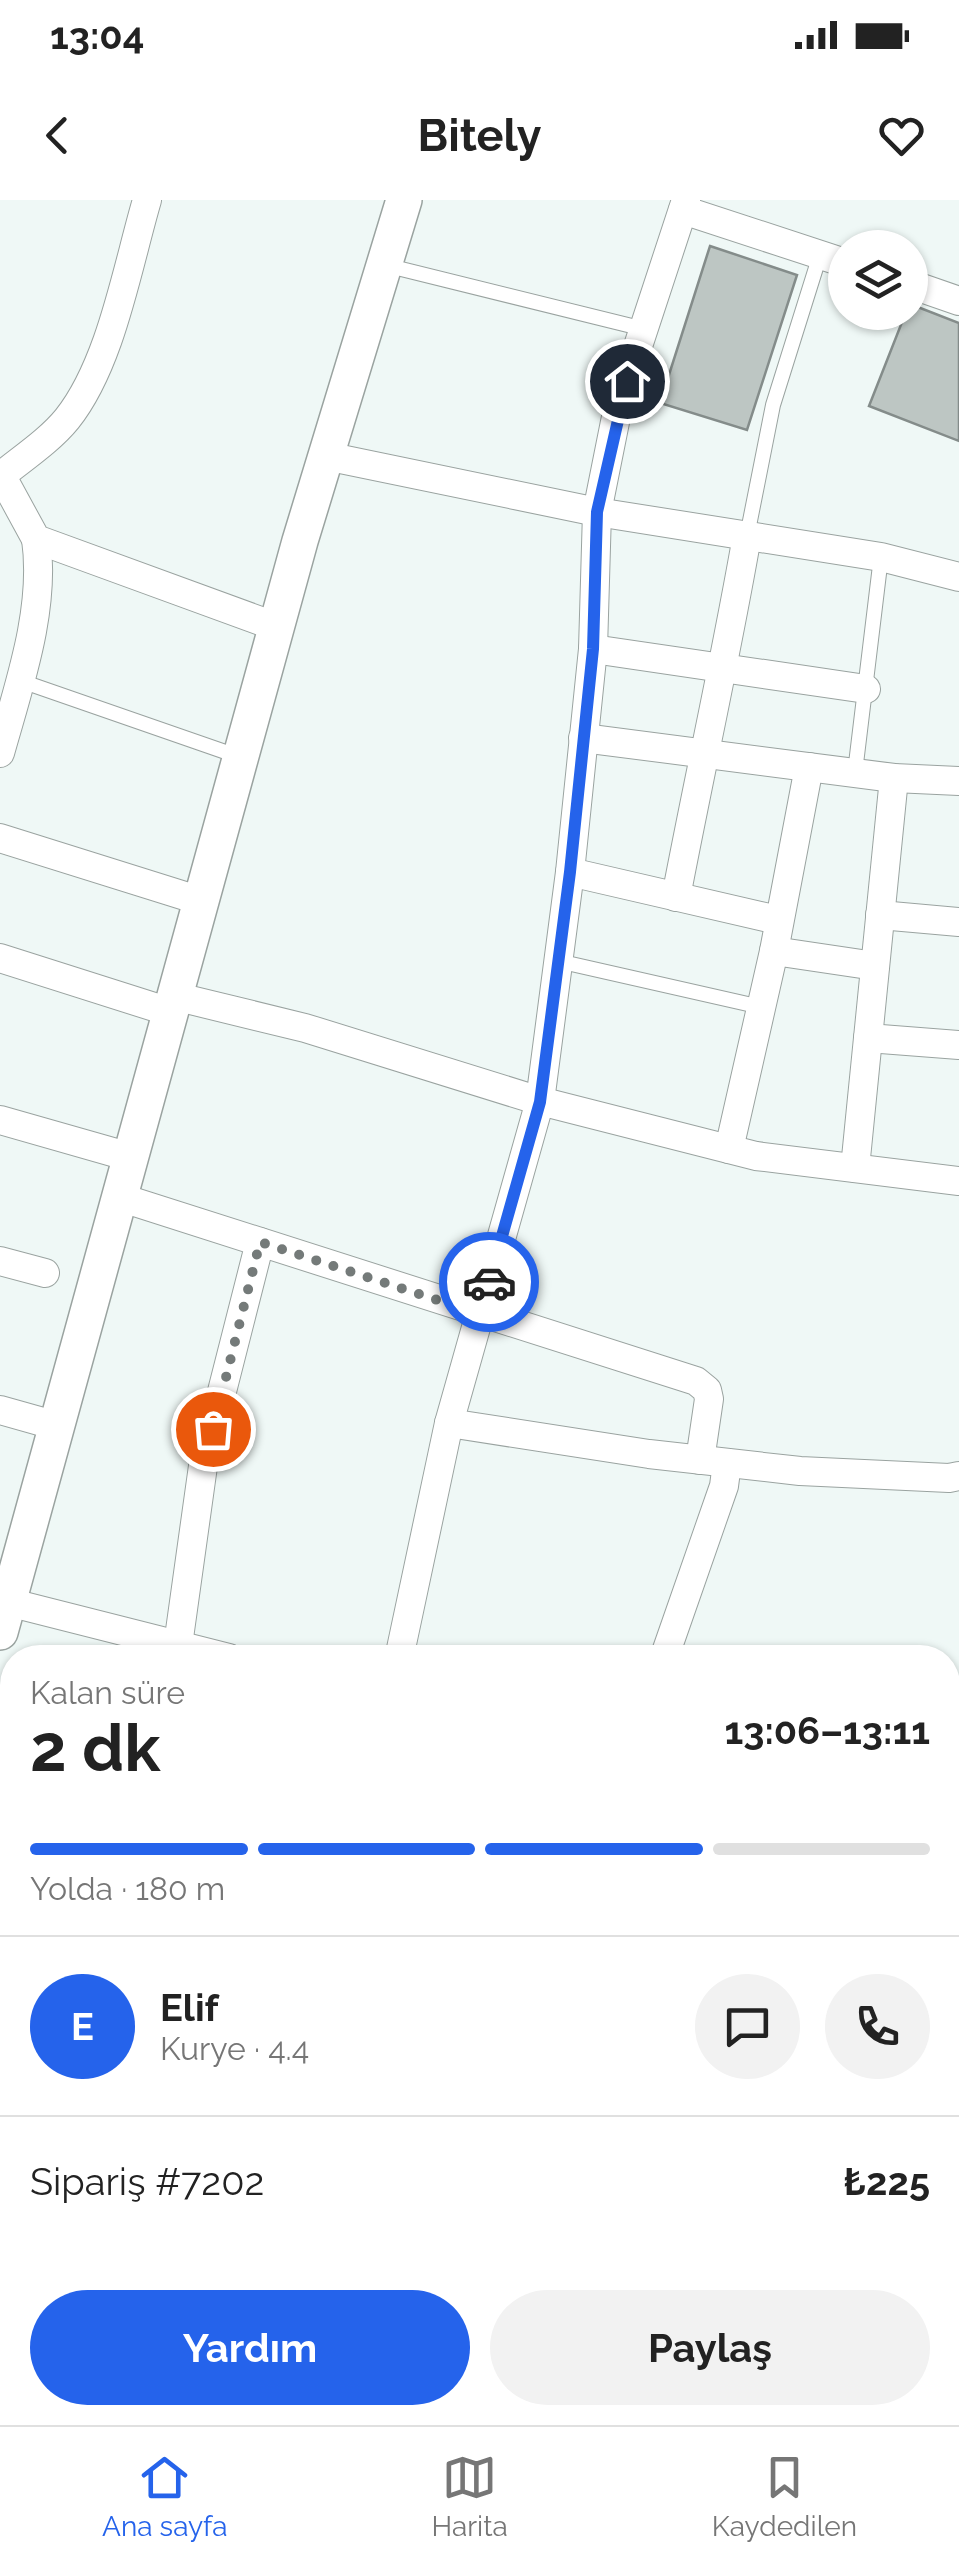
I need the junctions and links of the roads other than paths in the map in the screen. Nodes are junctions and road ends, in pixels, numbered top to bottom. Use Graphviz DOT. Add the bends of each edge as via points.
graph roads {
  1 [pos="147,200"];
  2 [pos="404,200"];
  3 [pos="684,205"];
  4 [pos="828,257"];
  5 [pos="384,265"];
  6 [pos="828,271"];
  7 [pos="928,290"];
  8 [pos="959,300"];
  9 [pos="644,329"];
  10 [pos="326,456"];
  11 [pos="1,474"];
  12 [pos="597,512"];
  13 [pos="748,536"];
  14 [pos="36,539"];
  15 [pos="881,557"];
  16 [pos="959,577"];
  17 [pos="277,627"];
  18 [pos="593,649"];
  19 [pos="724,670"];
  20 [pos="20,681"];
  21 [pos="866,689"];
  22 [pos="583,738"];
  23 [pos="0,753"];
  24 [pos="704,753"];
  25 [pos="240,757"];
  26 [pos="809,766"];
  27 [pos="855,772"];
  28 [pos="894,778"];
  29 [pos="959,782"];
  30 [pos="0,838"];
  31 [pos="570,872"];
  32 [pos="676,896"];
  33 [pos="201,901"];
  34 [pos="880,915"];
  35 [pos="778,920"];
  36 [pos="959,922"];
  37 [pos="774,951"];
  38 [pos="0,958"];
  39 [pos="558,960"];
  40 [pos="876,966"];
  41 [pos="172,1004"];
  42 [pos="761,1007"];
  43 [pos="868,1038"];
  44 [pos="959,1045"];
  45 [pos="540,1102"];
  46 [pos="0,1120"];
  47 [pos="729,1149"];
  48 [pos="130,1158"];
  49 [pos="854,1168"];
  50 [pos="959,1181"];
  51 [pos="119,1197"];
  52 [pos="260,1242"];
  53 [pos="0,1261"];
  54 [pos="44,1272"];
  55 [pos="480,1314"];
  56 [pos="0,1410"];
  57 [pos="449,1424"];
  58 [pos="56,1426"];
  59 [pos="713,1461"];
  60 [pos="959,1476"];
  61 [pos="4,1617"];
  62 [pos="178,1645"];
  63 [pos="403,1645"];
  64 [pos="669,1645"];
  1 -- 11 [label="street" via="100,364 85,393 66,422"];
  2 -- 5 [label="street"];
  3 -- 4 [label="street"];
  3 -- 9 [label="street"];
  5 -- 9 [label="lane"];
  5 -- 10 [label="street"];
  6 -- 13 [label="lane" via="773,405"];
  7 -- 8 [label="street"];
  9 -- 12 [label="street" via="618,407"];
  10 -- 12 [label="street"];
  10 -- 17 [label="street"];
  11 -- 14 [label="street"];
  12 -- 13 [label="street"];
  12 -- 18 [label="street"];
  13 -- 15 [label="street"];
  13 -- 19 [label="street"];
  14 -- 17 [label="street"];
  14 -- 20 [label="street" via="41,574"];
  15 -- 16 [label="street"];
  15 -- 21 [label="lane"];
  17 -- 25 [label="street"];
  18 -- 19 [label="street"];
  18 -- 22 [label="street"];
  19 -- 21 [label="street"];
  19 -- 24 [label="street"];
  20 -- 23 [label="street"];
  20 -- 25 [label="lane"];
  21 -- 27 [label="lane"];
  22 -- 24 [label="street"];
  22 -- 31 [label="street"];
  24 -- 26 [label="street"];
  24 -- 32 [label="street"];
  25 -- 33 [label="street"];
  26 -- 27 [label="street"];
  26 -- 35 [label="street"];
  27 -- 28 [label="street"];
  28 -- 29 [label="street"];
  28 -- 34 [label="street"];
  30 -- 33 [label="street"];
  31 -- 32 [label="street"];
  31 -- 39 [label="street"];
  32 -- 35 [label="street"];
  33 -- 41 [label="street"];
  34 -- 36 [label="street"];
  34 -- 40 [label="street"];
  35 -- 37 [label="street"];
  37 -- 40 [label="street"];
  37 -- 42 [label="street"];
  38 -- 41 [label="street"];
  39 -- 42 [label="lane"];
  39 -- 45 [label="street"];
  40 -- 43 [label="street"];
  41 -- 45 [label="street" via="305,1028"];
  41 -- 48 [label="street"];
  42 -- 47 [label="street"];
  43 -- 44 [label="street"];
  43 -- 49 [label="street"];
  45 -- 47 [label="street"];
  45 -- 55 [label="street"];
  46 -- 48 [label="street"];
  47 -- 49 [label="street"];
  48 -- 51 [label="street"];
  49 -- 50 [label="street"];
  51 -- 52 [label="street"];
  51 -- 58 [label="street"];
  52 -- 55 [label="street"];
  52 -- 62 [label="street" via="203,1466"];
  53 -- 54 [label="street"];
  55 -- 57 [label="street"];
  55 -- 59 [label="street" via="696,1382 709,1399"];
  56 -- 58 [label="street"];
  57 -- 59 [label="street"];
  57 -- 63 [label="street"];
  58 -- 61 [label="street"];
  59 -- 60 [label="street" via="800,1472"];
  59 -- 64 [label="street" via="724,1486"];
  61 -- 62 [label="street"];
}
